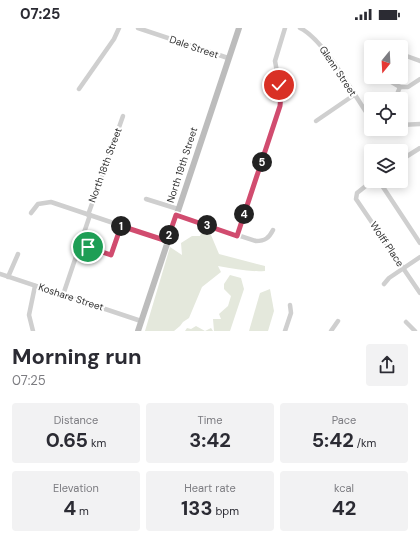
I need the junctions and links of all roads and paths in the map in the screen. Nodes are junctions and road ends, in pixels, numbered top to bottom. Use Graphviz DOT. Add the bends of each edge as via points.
graph roads {
  1 [pos="119,28"];
  2 [pos="138,28"];
  3 [pos="239,28"];
  4 [pos="285,28"];
  5 [pos="300,28"];
  6 [pos="408,57"];
  7 [pos="228,58"];
  8 [pos="420,61"];
  9 [pos="420,79"];
  10 [pos="395,84"];
  11 [pos="400,87"];
  12 [pos="79,89"];
  13 [pos="398,92"];
  14 [pos="354,95"];
  15 [pos="364,110"];
  16 [pos="123,116"];
  17 [pos="316,121"];
  18 [pos="408,124"];
  19 [pos="420,124"];
  20 [pos="420,148"];
  21 [pos="408,156"];
  22 [pos="364,188"];
  23 [pos="384,188"];
  24 [pos="146,199"];
  25 [pos="177,212"];
  26 [pos="31,213"];
  27 [pos="89,215"];
  28 [pos="121,226"];
  29 [pos="274,230"];
  30 [pos="237,236"];
  31 [pos="167,241"];
  32 [pos="420,243"];
  33 [pos="80,245"];
  34 [pos="18,254"];
  35 [pos="420,257"];
  36 [pos="402,268"];
  37 [pos="0,274"];
  38 [pos="8,277"];
  39 [pos="384,284"];
  40 [pos="35,286"];
  41 [pos="420,293"];
  42 [pos="62,295"];
  43 [pos="290,305"];
  44 [pos="141,321"];
  45 [pos="338,321"];
  46 [pos="406,322"];
  47 [pos="33,331"];
  48 [pos="138,331"];
  49 [pos="285,331"];
  50 [pos="331,331"];
  51 [pos="415,331"];
  1 -- 12 [label="street" via="111,44"];
  2 -- 7 [label="street, Dale Street"];
  3 -- 7 [label="street, North 19th Street"];
  4 -- 30 [label="street" via="275,61 281,101"];
  5 -- 14 [label="street, Glenn Street" via="318,42"];
  6 -- 8 [label="street"];
  7 -- 25 [label="street, North 19th Street"];
  9 -- 11 [label="street" via="408,87"];
  10 -- 11 [label="street"];
  11 -- 13 [label="street"];
  14 -- 15 [label="street, Glenn Street"];
  14 -- 17 [label="street"];
  16 -- 27 [label="street, North 18th Street"];
  18 -- 19 [label="street"];
  20 -- 21 [label="street"];
  22 -- 36 [label="street, Wolff Place" via="356,194 357,200"];
  23 -- 32 [label="street"];
  24 -- 25 [label="street"];
  25 -- 30 [label="street"];
  25 -- 31 [label="street, North 19th Street"];
  26 -- 27 [label="street" via="38,204 49,201"];
  27 -- 28 [label="street"];
  27 -- 33 [label="street, North 18th Street"];
  28 -- 31 [label="street"];
  28 -- 33 [label="street" via="111,255"];
  29 -- 30 [label="street" via="269,237 260,242"];
  31 -- 44 [label="street, North 19th Street"];
  33 -- 42 [label="street, North 18th Street"];
  34 -- 38 [label="street"];
  35 -- 36 [label="street"];
  36 -- 39 [label="street"];
  36 -- 41 [label="street, Wolff Place"];
  37 -- 38 [label="street, Koshare Street"];
  38 -- 40 [label="street, Koshare Street"];
  40 -- 42 [label="street, Koshare Street"];
  40 -- 47 [label="street" via="29,315"];
  42 -- 44 [label="street, Koshare Street"];
  43 -- 49 [label="street" via="291,313"];
  44 -- 48 [label="street, North 19th Street"];
  45 -- 50 [label="street"];
  46 -- 51 [label="street"];
}
